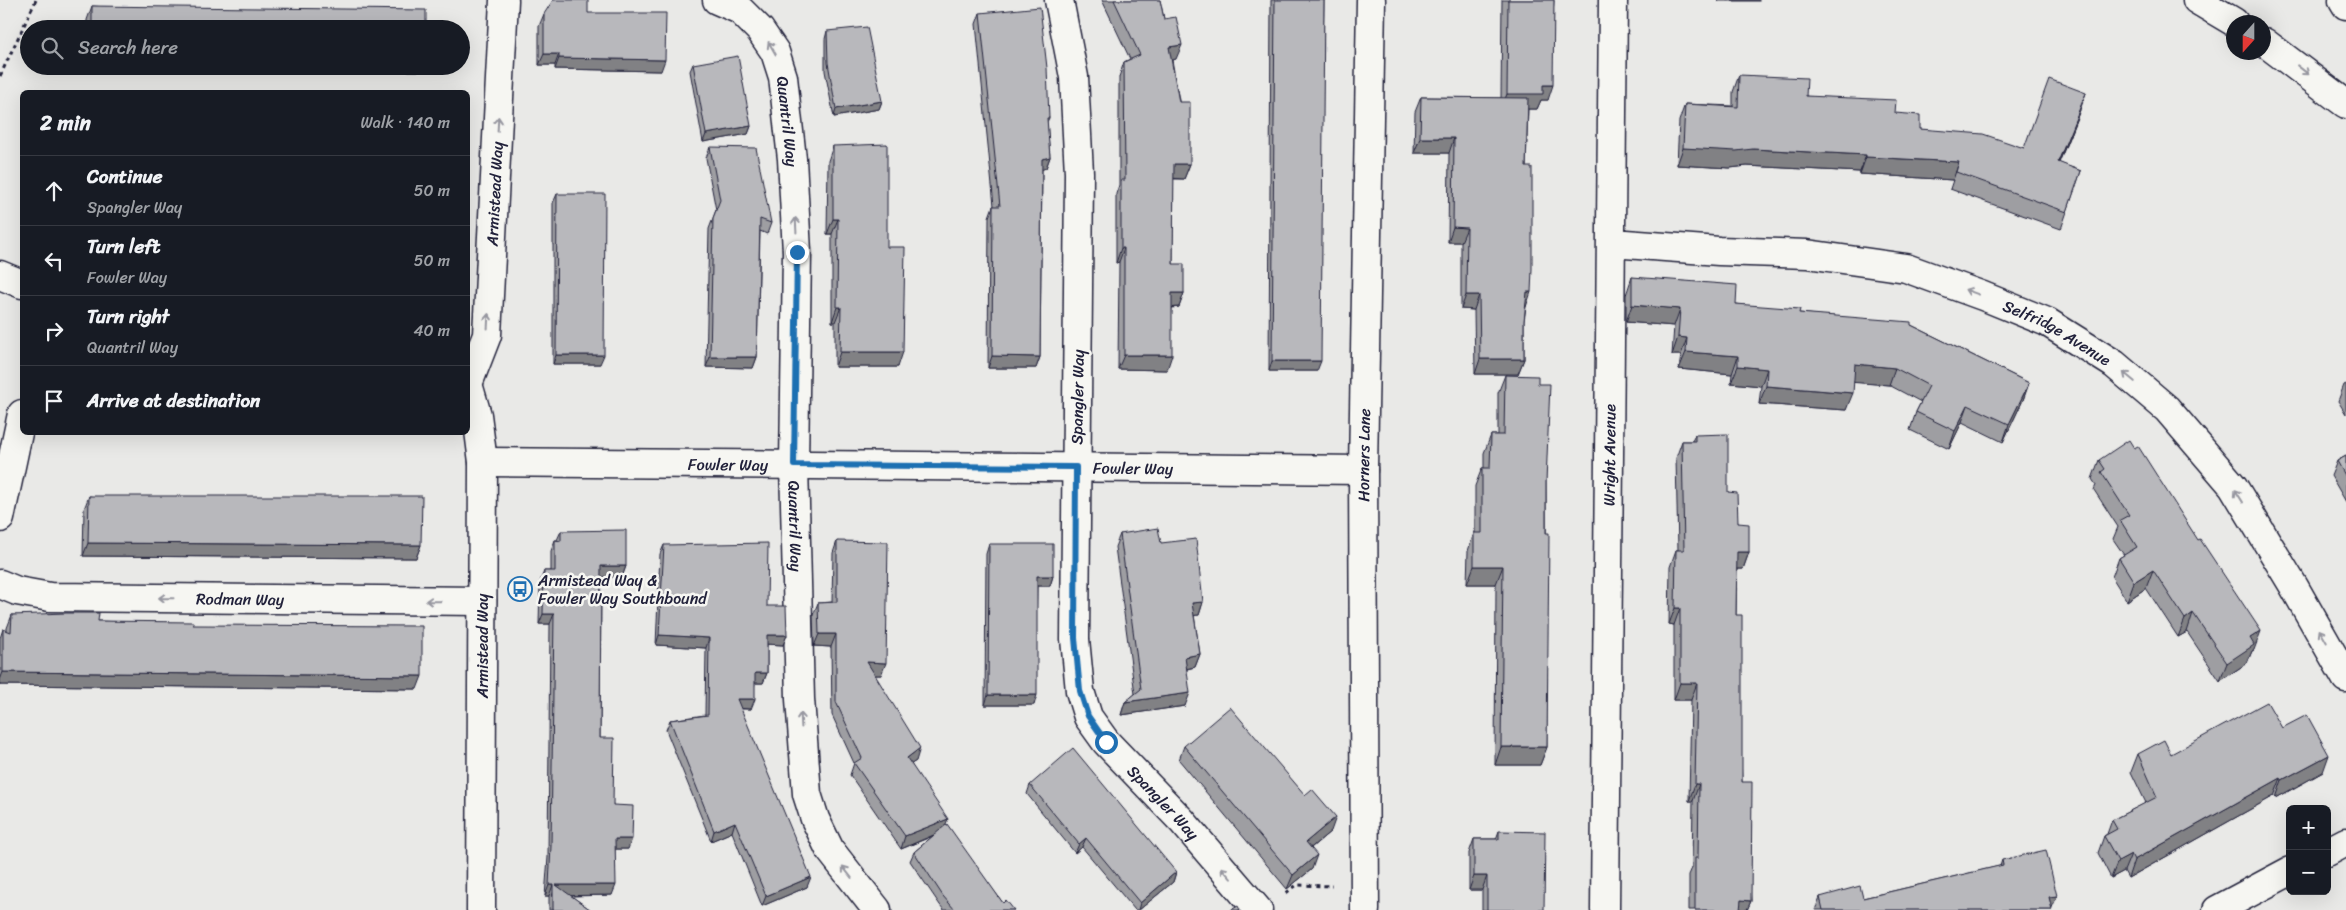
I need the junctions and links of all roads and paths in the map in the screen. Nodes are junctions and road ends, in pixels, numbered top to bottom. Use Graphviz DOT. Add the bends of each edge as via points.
graph roads {
  1 [pos="36,0"];
  2 [pos="504,0"];
  3 [pos="717,0"];
  4 [pos="1059,0"];
  5 [pos="1371,0"];
  6 [pos="1613,0"];
  7 [pos="2197,0"];
  8 [pos="2343,0"];
  9 [pos="2346,5"];
  10 [pos="2226,17"];
  11 [pos="27,20"];
  12 [pos="20,34"];
  13 [pos="2271,47"];
  14 [pos="0,76"];
  15 [pos="2346,104"];
  16 [pos="1612,242"];
  17 [pos="0,275"];
  18 [pos="20,283"];
  19 [pos="470,379"];
  20 [pos="470,391"];
  21 [pos="20,423"];
  22 [pos="483,462"];
  23 [pos="794,465"];
  24 [pos="1076,467"];
  25 [pos="1363,470"];
  26 [pos="0,518"];
  27 [pos="0,584"];
  28 [pos="482,601"];
  29 [pos="2346,678"];
  30 [pos="2346,842"];
  31 [pos="2331,850"];
  32 [pos="2286,873"];
  33 [pos="1334,886"];
  34 [pos="1284,895"];
  35 [pos="481,910"];
  36 [pos="877,910"];
  37 [pos="1258,910"];
  38 [pos="1365,910"];
  39 [pos="1605,910"];
  40 [pos="2217,910"];
  1 -- 11 [label="path"];
  19 -- 2 [label="street, Armistead Way, one-way" via="487,335"];
  23 -- 3 [label="street, Quantril Way, one-way" via="797,252 792,158 783,77 775,52 760,30 740,10"];
  4 -- 24 [label="street, Spangler Way" via="1074,77 1079,174"];
  5 -- 25 [label="street, Horners Lane"];
  6 -- 16 [label="street, Wright Avenue"];
  7 -- 10 [label="street"];
  8 -- 9 [label="street"];
  12 -- 14 [label="path"];
  13 -- 15 [label="street, one-way"];
  29 -- 16 [label="street, Selfridge Avenue, one-way" via="2233,486 2167,409 2114,364 2047,322 1906,268 1807,254"];
  16 -- 39 [label="street, Wright Avenue"];
  17 -- 18 [label="street"];
  20 -- 22 [label="street, Armistead Way"];
  21 -- 26 [label="street"];
  22 -- 23 [label="street, Fowler Way"];
  22 -- 28 [label="street, Armistead Way"];
  23 -- 24 [label="street, Fowler Way"];
  36 -- 23 [label="street, Quantril Way, one-way" via="830,850 807,794 800,699"];
  24 -- 25 [label="street, Fowler Way"];
  37 -- 24 [label="street, Spangler Way, one-way" via="1182,822 1106,742 1088,716 1080,691 1075,638"];
  25 -- 38 [label="street, Horners Lane"];
  28 -- 27 [label="street, Rodman Way, one-way" via="50,597"];
  28 -- 35 [label="street, Armistead Way"];
  30 -- 31 [label="street"];
  32 -- 40 [label="street"];
  33 -- 34 [label="path" via="1297,885"];
}
